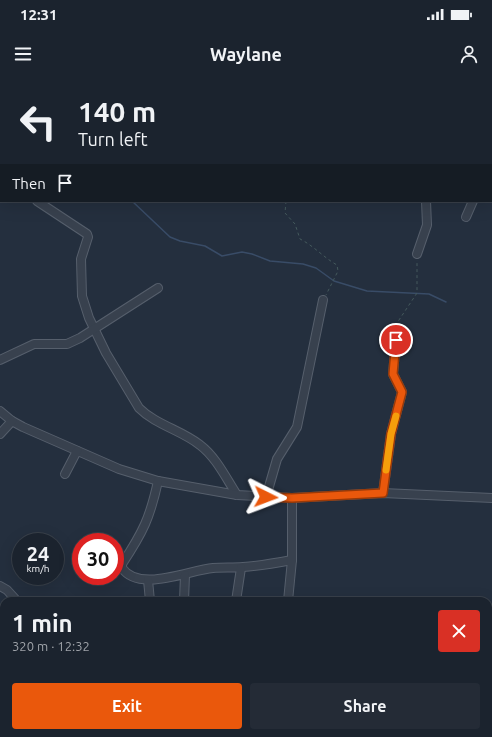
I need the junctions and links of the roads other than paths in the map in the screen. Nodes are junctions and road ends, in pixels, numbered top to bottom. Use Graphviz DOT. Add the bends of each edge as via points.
graph roads {
  1 [pos="39,202"];
  2 [pos="426,202"];
  3 [pos="473,202"];
  4 [pos="466,217"];
  5 [pos="417,254"];
  6 [pos="158,288"];
  7 [pos="323,300"];
  8 [pos="94,329"];
  9 [pos="396,340"];
  10 [pos="0,360"];
  11 [pos="0,411"];
  12 [pos="12,421"];
  13 [pos="0,434"];
  14 [pos="77,451"];
  15 [pos="65,474"];
  16 [pos="158,481"];
  17 [pos="383,493"];
  18 [pos="237,495"];
  19 [pos="266,497"];
  20 [pos="292,498"];
  21 [pos="492,498"];
  22 [pos="292,560"];
  23 [pos="241,568"];
  24 [pos="185,575"];
  25 [pos="148,580"];
  26 [pos="0,586"];
  27 [pos="13,597"];
  28 [pos="150,597"];
  29 [pos="184,597"];
  30 [pos="237,597"];
  31 [pos="288,597"];
  1 -- 8 [label="street" via="87,234 81,259 82,296"];
  2 -- 5 [label="street" via="427,226"];
  3 -- 4 [label="street"];
  6 -- 8 [label="street"];
  7 -- 19 [label="street" via="297,427 277,459"];
  8 -- 10 [label="street" via="67,344 34,344"];
  8 -- 18 [label="street" via="139,408 170,430 200,444"];
  9 -- 17 [label="street" via="393,374 402,392 391,434"];
  11 -- 12 [label="street"];
  12 -- 13 [label="street"];
  12 -- 14 [label="street"];
  14 -- 15 [label="street"];
  14 -- 16 [label="street" via="119,470"];
  16 -- 18 [label="street"];
  16 -- 25 [label="street" via="146,526 122,564 124,572"];
  17 -- 20 [label="street"];
  17 -- 21 [label="street"];
  18 -- 19 [label="street"];
  19 -- 20 [label="street"];
  20 -- 22 [label="street"];
  22 -- 23 [label="street"];
  22 -- 31 [label="street"];
  23 -- 24 [label="street" via="212,568"];
  23 -- 30 [label="street"];
  24 -- 25 [label="street"];
  24 -- 29 [label="street"];
  25 -- 28 [label="street"];
  26 -- 27 [label="street"];
}
